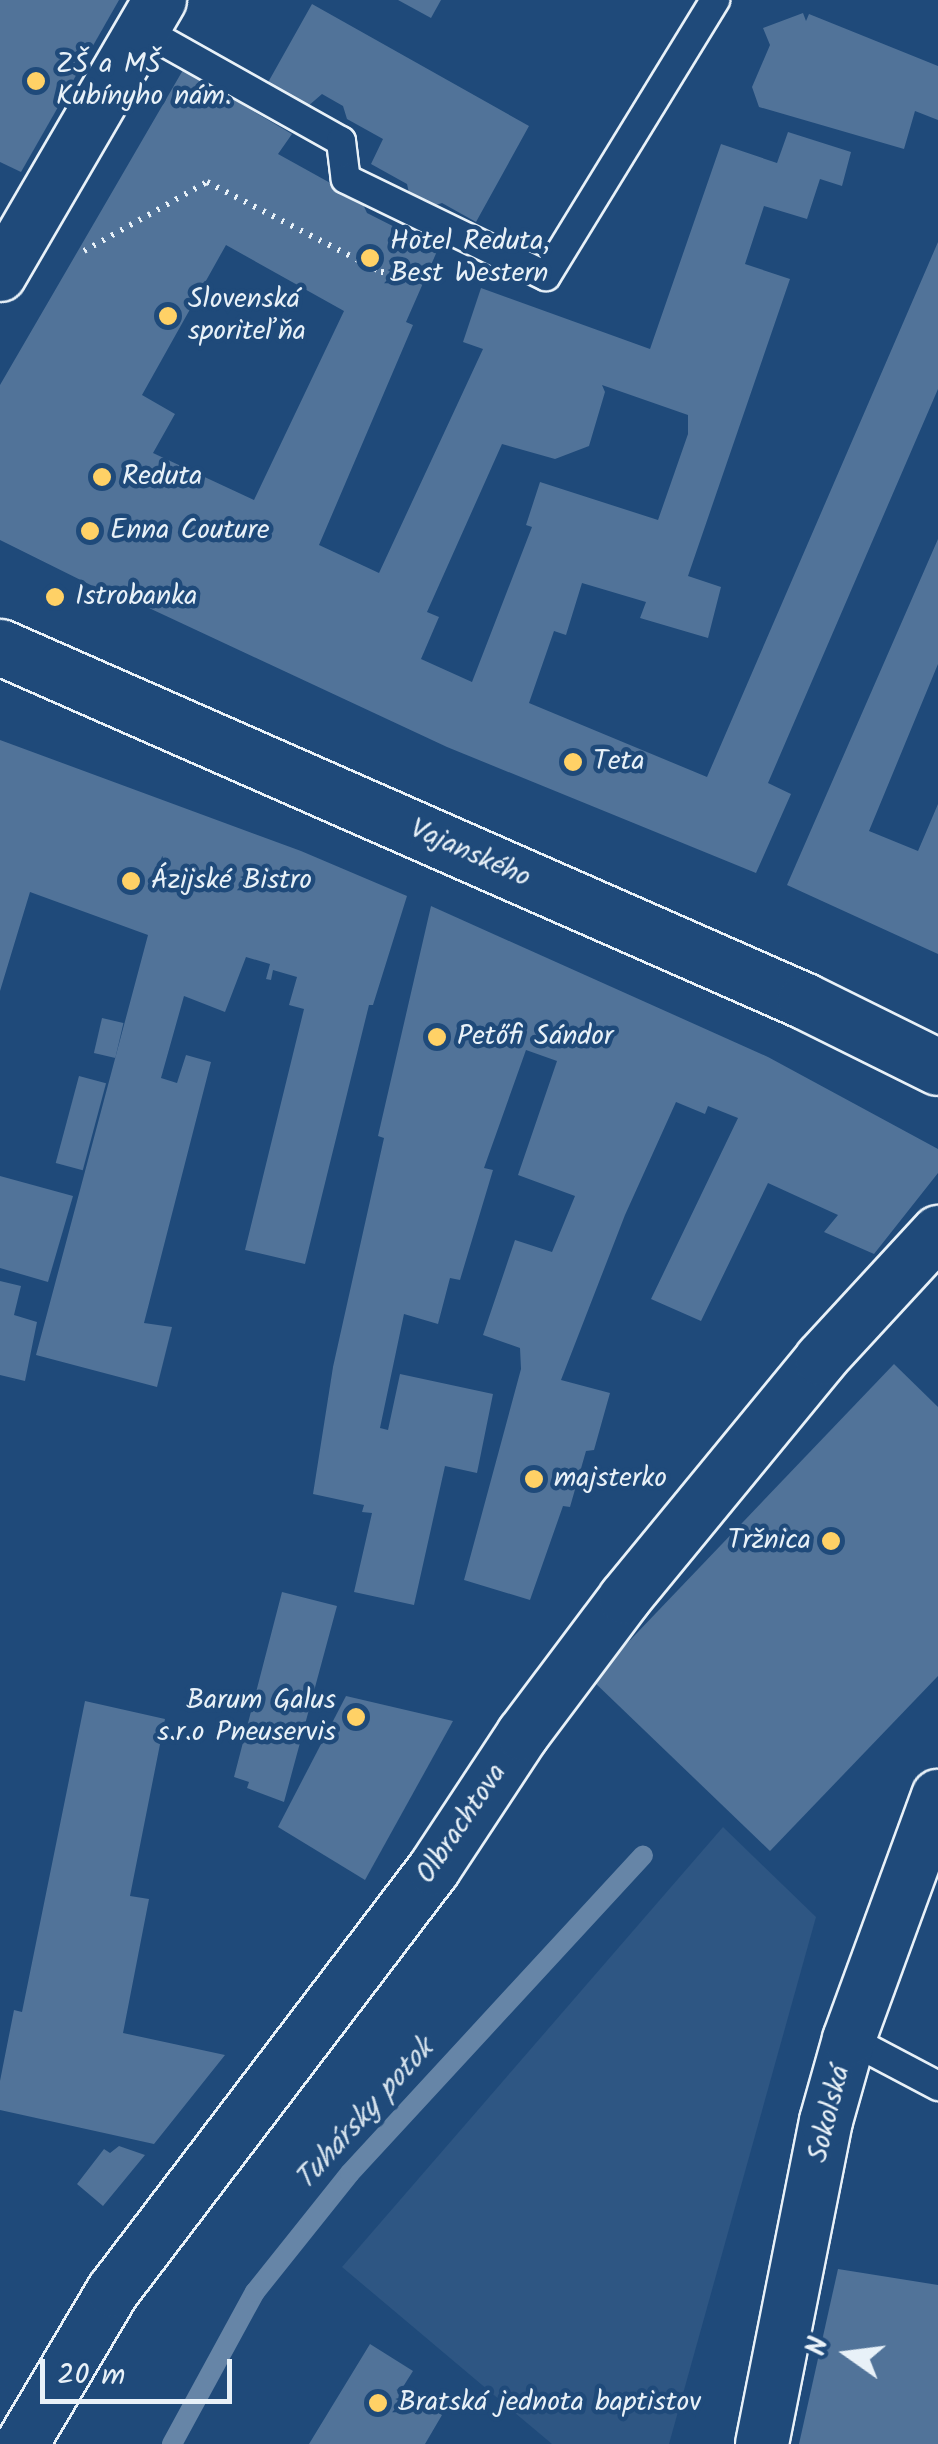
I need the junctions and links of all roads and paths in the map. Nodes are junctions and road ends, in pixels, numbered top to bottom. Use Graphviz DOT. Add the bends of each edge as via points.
graph roads {
  1 [pos="716,0"];
  2 [pos="152,15"];
  3 [pos="69,260"];
  4 [pos="436,273"];
  5 [pos="0,274"];
  6 [pos="0,646"];
  7 [pos="938,1067"];
  8 [pos="938,1232"];
  9 [pos="938,1796"];
  10 [pos="849,2039"];
  11 [pos="938,2086"];
  12 [pos="22,2444"];
  13 [pos="762,2444"];
  1 -- 2 [label="lane" via="546,276 346,178 341,140"];
  2 -- 5 [label="street"];
  3 -- 4 [label="path" via="207,182 381,272"];
  6 -- 7 [label="main road, Vajanského" via="805,1000"];
  8 -- 12 [label="street, Olbrachtova" via="821,1359 523,1734 434,1869 113,2291"];
  9 -- 10 [label="street, Sokolská"];
  10 -- 11 [label="lane"];
  10 -- 13 [label="street, Sokolská" via="826,2121"];
}
